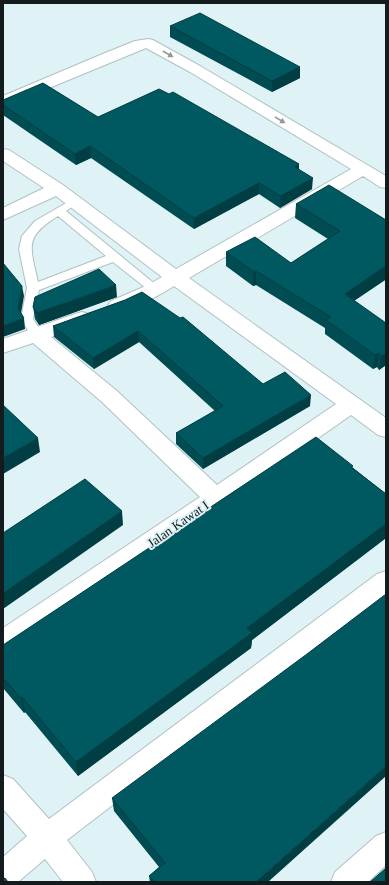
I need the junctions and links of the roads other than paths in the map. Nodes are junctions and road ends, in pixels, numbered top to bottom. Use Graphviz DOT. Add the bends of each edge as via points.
graph roads {
  1 [pos="132,47"];
  2 [pos="3,102"];
  3 [pos="254,104"];
  4 [pos="240,112"];
  5 [pos="3,154"];
  6 [pos="356,173"];
  7 [pos="386,183"];
  8 [pos="57,189"];
  9 [pos="386,200"];
  10 [pos="66,206"];
  11 [pos="3,214"];
  12 [pos="114,257"];
  13 [pos="176,278"];
  14 [pos="33,288"];
  15 [pos="155,289"];
  16 [pos="37,334"];
  17 [pos="3,346"];
  18 [pos="352,404"];
  19 [pos="386,429"];
  20 [pos="216,498"];
  21 [pos="386,581"];
  22 [pos="3,642"];
  23 [pos="3,788"];
  24 [pos="47,838"];
  25 [pos="386,846"];
  26 [pos="3,876"];
  27 [pos="81,882"];
  28 [pos="346,882"];
  1 -- 2 [label="street"];
  1 -- 3 [label="street, one-way" via="151,44"];
  1 -- 4 [label="street"];
  3 -- 4 [label="street"];
  3 -- 6 [label="street, one-way"];
  4 -- 6 [label="street"];
  5 -- 8 [label="street"];
  6 -- 7 [label="street"];
  6 -- 9 [label="street"];
  6 -- 13 [label="street"];
  8 -- 10 [label="street"];
  8 -- 11 [label="street"];
  10 -- 12 [label="lane"];
  10 -- 13 [label="street"];
  10 -- 14 [label="lane" via="39,223 28,236 25,249"];
  12 -- 14 [label="lane"];
  12 -- 15 [label="lane"];
  13 -- 15 [label="street"];
  13 -- 18 [label="street"];
  14 -- 16 [label="lane" via="27,319"];
  15 -- 16 [label="street"];
  16 -- 17 [label="street"];
  16 -- 20 [label="street" via="161,444"];
  18 -- 19 [label="street"];
  18 -- 20 [label="street, Jalan Kawat I"];
  20 -- 22 [label="street, Jalan Kawat I"];
  21 -- 24 [label="street"];
  23 -- 24 [label="street"];
  24 -- 26 [label="street"];
  24 -- 27 [label="street"];
  25 -- 28 [label="street"];
}
